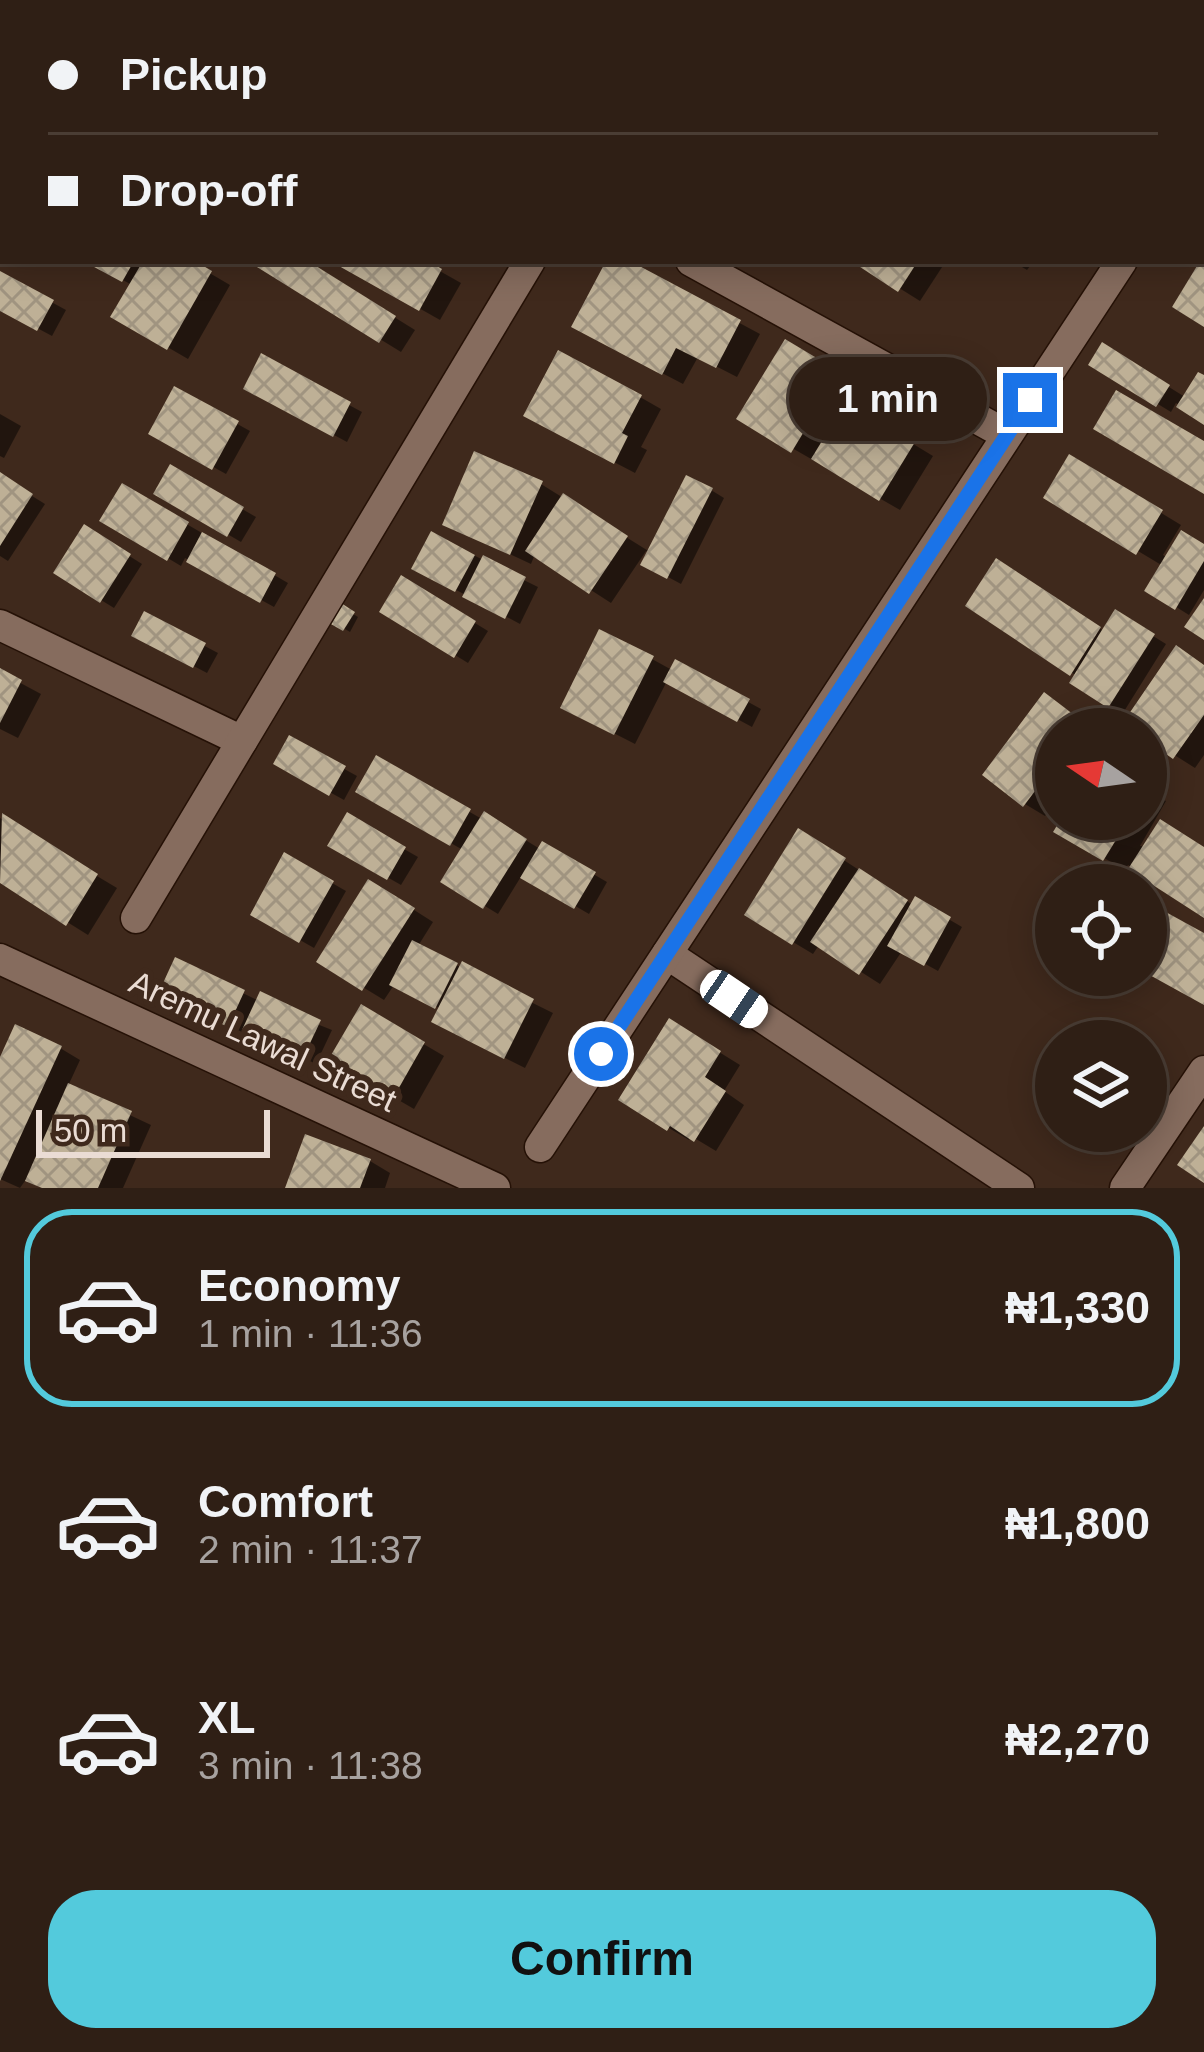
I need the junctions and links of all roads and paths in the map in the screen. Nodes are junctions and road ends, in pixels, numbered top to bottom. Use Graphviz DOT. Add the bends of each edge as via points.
graph roads {
  1 [pos="528,264"];
  2 [pos="696,264"];
  3 [pos="1120,264"];
  4 [pos="1007,435"];
  5 [pos="0,625"];
  6 [pos="242,741"];
  7 [pos="136,918"];
  8 [pos="667,954"];
  9 [pos="0,959"];
  10 [pos="1204,1070"];
  11 [pos="540,1147"];
  12 [pos="495,1188"];
  13 [pos="1019,1188"];
  14 [pos="1125,1188"];
  1 -- 6 [label="street"];
  2 -- 4 [label="street"];
  3 -- 4 [label="street"];
  4 -- 8 [label="street"];
  5 -- 6 [label="street"];
  6 -- 7 [label="street"];
  8 -- 11 [label="street"];
  8 -- 13 [label="street"];
  9 -- 12 [label="street, Aremu Lawal Street"];
  10 -- 14 [label="street"];
}
